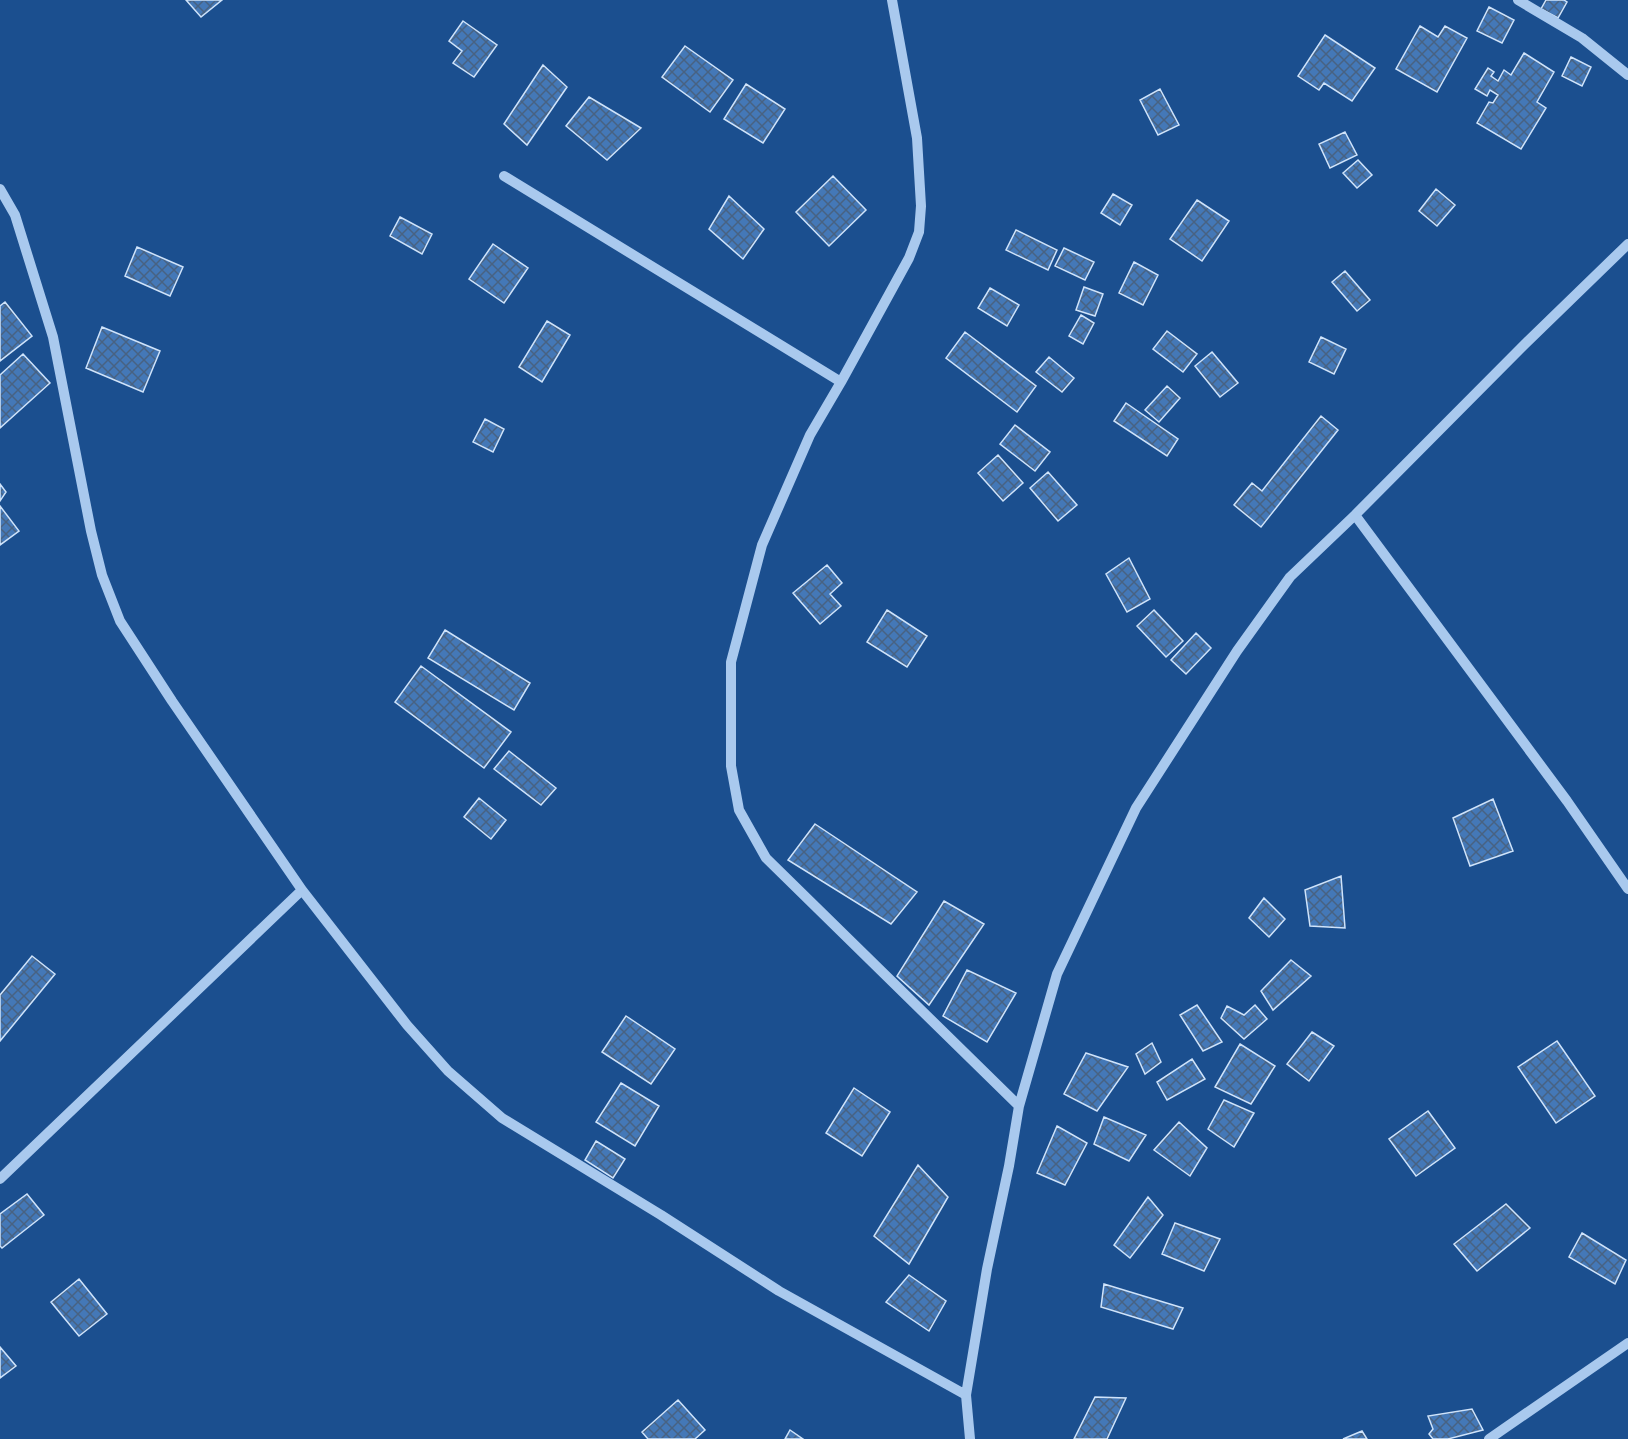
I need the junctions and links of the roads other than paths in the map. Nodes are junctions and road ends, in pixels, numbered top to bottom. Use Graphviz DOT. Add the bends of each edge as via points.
graph roads {
  1 [pos="892,0"];
  2 [pos="1518,0"];
  3 [pos="1628,75"];
  4 [pos="504,176"];
  5 [pos="0,189"];
  6 [pos="1628,244"];
  7 [pos="841,382"];
  8 [pos="1355,515"];
  9 [pos="1628,889"];
  10 [pos="302,890"];
  11 [pos="1019,1106"];
  12 [pos="0,1179"];
  13 [pos="1628,1343"];
  14 [pos="966,1395"];
  15 [pos="970,1439"];
  16 [pos="1489,1439"];
  1 -- 7 [label="street" via="917,138 919,232 909,258"];
  2 -- 3 [label="street" via="1582,38"];
  4 -- 7 [label="street"];
  5 -- 10 [label="street" via="15,215 53,337 90,531 120,621"];
  6 -- 8 [label="street"];
  7 -- 11 [label="street" via="810,435 762,545 731,662 731,766 739,810 766,858"];
  8 -- 9 [label="street"];
  8 -- 11 [label="street" via="1290,577 1237,651 1136,808 1057,974"];
  10 -- 12 [label="street"];
  10 -- 14 [label="street" via="407,1025 448,1071 502,1118 779,1291"];
  11 -- 14 [label="street"];
  13 -- 16 [label="street"];
  14 -- 15 [label="street"];
}
